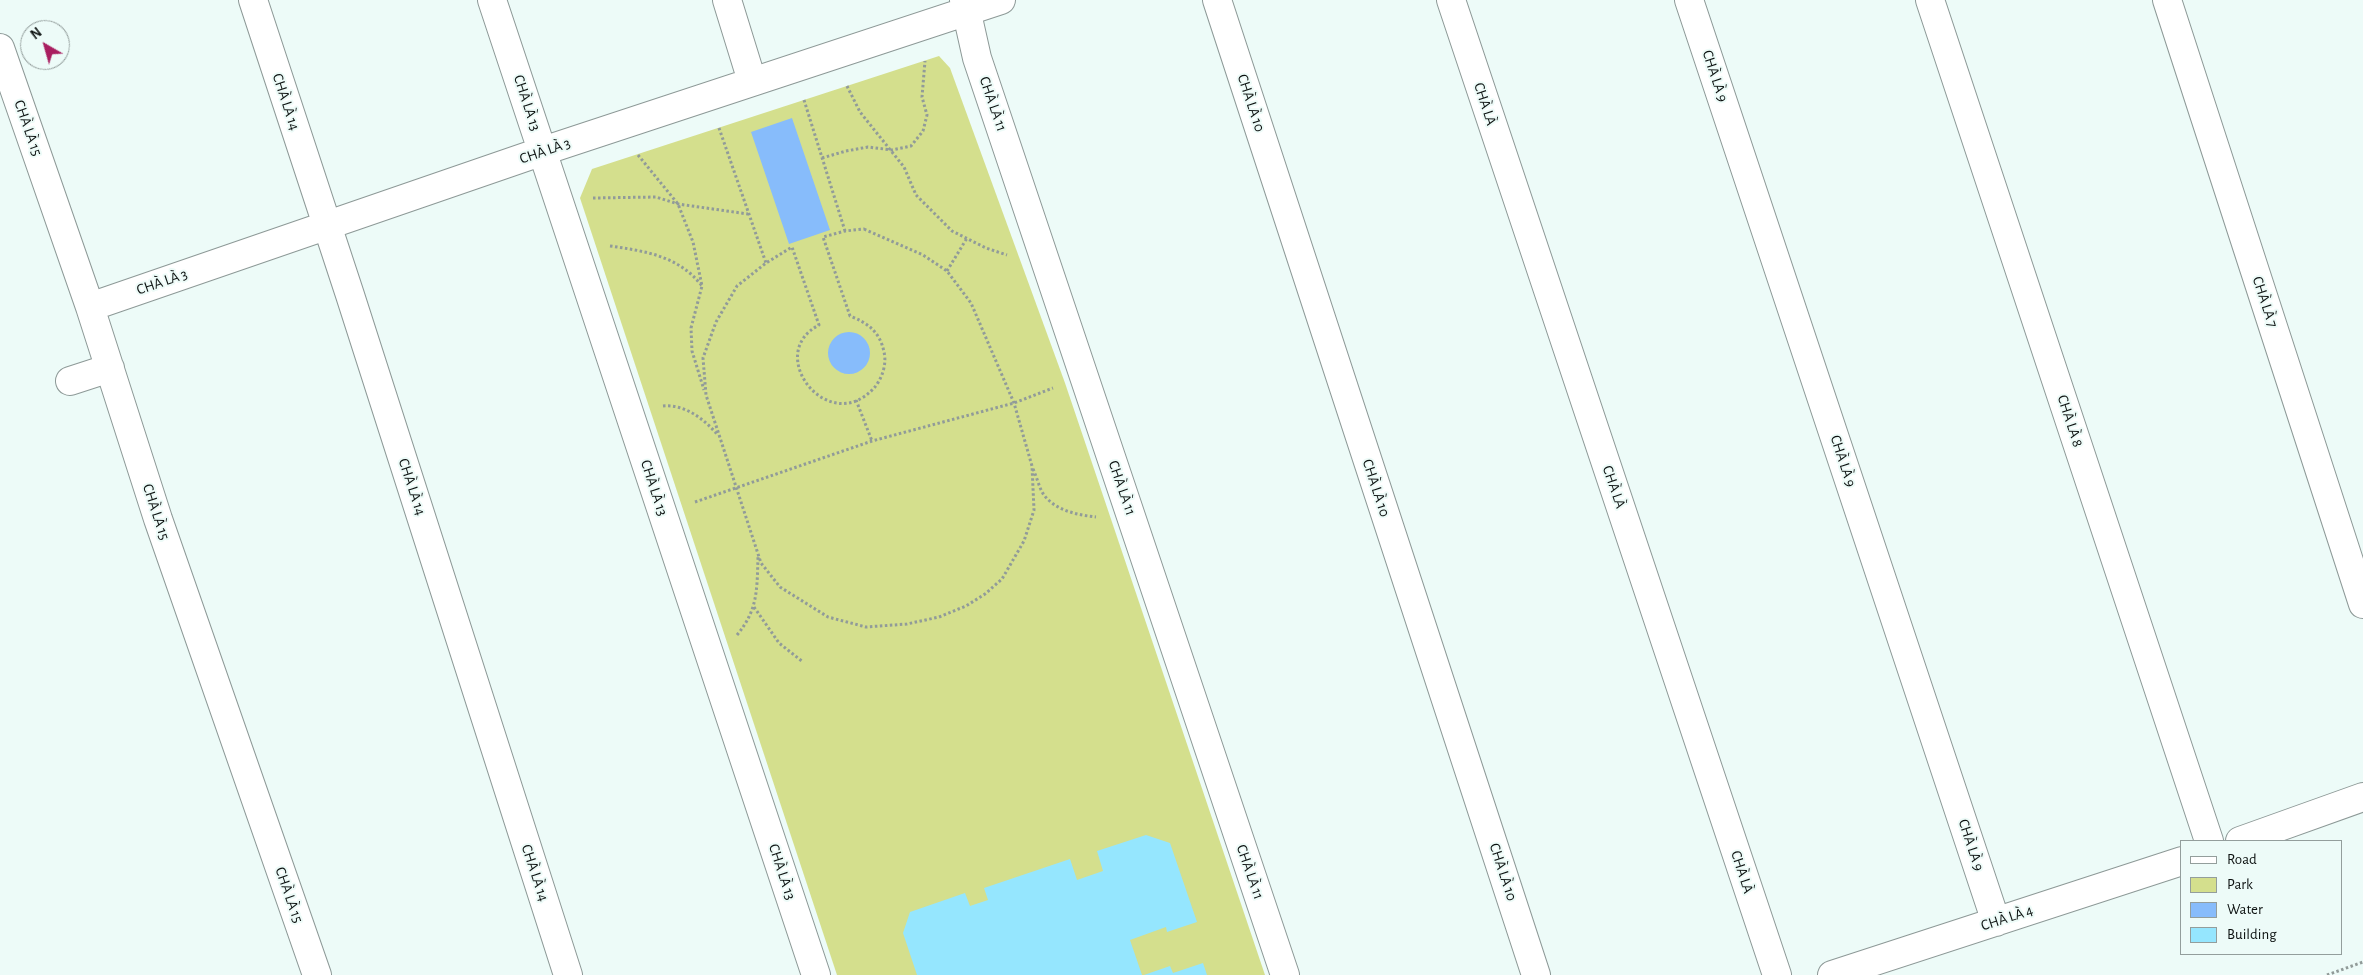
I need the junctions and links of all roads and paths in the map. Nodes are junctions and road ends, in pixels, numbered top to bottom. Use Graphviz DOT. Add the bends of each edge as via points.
graph roads {
  1 [pos="253,0"];
  2 [pos="492,0"];
  3 [pos="726,0"];
  4 [pos="1001,0"];
  5 [pos="1217,0"];
  6 [pos="1450,0"];
  7 [pos="1689,0"];
  8 [pos="1930,0"];
  9 [pos="2167,0"];
  10 [pos="966,5"];
  11 [pos="0,48"];
  12 [pos="925,61"];
  13 [pos="752,81"];
  14 [pos="847,86"];
  15 [pos="804,100"];
  16 [pos="719,128"];
  17 [pos="892,150"];
  18 [pos="542,151"];
  19 [pos="638,154"];
  20 [pos="822,158"];
  21 [pos="588,198"];
  22 [pos="678,204"];
  23 [pos="748,214"];
  24 [pos="328,226"];
  25 [pos="845,231"];
  26 [pos="967,238"];
  27 [pos="603,245"];
  28 [pos="1015,257"];
  29 [pos="766,263"];
  30 [pos="947,271"];
  31 [pos="702,286"];
  32 [pos="90,306"];
  33 [pos="110,368"];
  34 [pos="70,381"];
  35 [pos="1056,387"];
  36 [pos="706,395"];
  37 [pos="856,400"];
  38 [pos="1014,403"];
  39 [pos="656,406"];
  40 [pos="719,436"];
  41 [pos="872,441"];
  42 [pos="1032,466"];
  43 [pos="736,488"];
  44 [pos="691,504"];
  45 [pos="1098,518"];
  46 [pos="758,554"];
  47 [pos="2363,604"];
  48 [pos="754,606"];
  49 [pos="734,640"];
  50 [pos="803,662"];
  51 [pos="2363,798"];
  52 [pos="2209,840"];
  53 [pos="2243,840"];
  54 [pos="2180,862"];
  55 [pos="1996,922"];
  56 [pos="2363,962"];
  57 [pos="317,975"];
  58 [pos="568,975"];
  59 [pos="816,975"];
  60 [pos="1285,975"];
  61 [pos="1536,975"];
  62 [pos="1777,975"];
  63 [pos="1832,975"];
  64 [pos="2327,975"];
  1 -- 24 [label="street, CHÀ LÀ 14"];
  2 -- 18 [label="street, CHÀ LÀ 13"];
  3 -- 13 [label="street"];
  4 -- 10 [label="street, CHÀ LÀ 3"];
  5 -- 61 [label="street, CHÀ LÀ 10"];
  6 -- 62 [label="street, CHÀ LÀ"];
  7 -- 55 [label="street, CHÀ LÀ 9"];
  8 -- 52 [label="street, CHÀ LÀ 8"];
  9 -- 47 [label="street, CHÀ LÀ 7"];
  10 -- 13 [label="street, CHÀ LÀ 3"];
  10 -- 60 [label="street, CHÀ LÀ 11" via="977,58"];
  11 -- 32 [label="street, CHÀ LÀ 15"];
  12 -- 17 [label="path" via="922,96 927,115 923,131 911,146"];
  13 -- 18 [label="street, CHÀ LÀ 3"];
  14 -- 17 [label="path" via="860,112"];
  15 -- 20 [label="path"];
  16 -- 23 [label="path"];
  17 -- 20 [label="path" via="868,147"];
  17 -- 26 [label="path" via="904,167 916,195 952,231"];
  18 -- 24 [label="street, CHÀ LÀ 3"];
  18 -- 59 [label="street, CHÀ LÀ 13"];
  19 -- 22 [label="path"];
  20 -- 25 [label="path"];
  21 -- 22 [label="path" via="656,197"];
  22 -- 23 [label="path"];
  22 -- 31 [label="path" via="694,242"];
  23 -- 29 [label="path"];
  24 -- 32 [label="street, CHÀ LÀ 3"];
  24 -- 58 [label="street, CHÀ LÀ 14"];
  25 -- 30 [label="path" via="864,229 923,255"];
  25 -- 37 [label="path" via="823,237 850,316 874,330 882,342 885,356 884,370 878,383 868,394"];
  26 -- 28 [label="path"];
  26 -- 30 [label="path"];
  27 -- 31 [label="path" via="664,258 690,271"];
  29 -- 36 [label="path" via="738,286 716,322 703,358"];
  29 -- 37 [label="path" via="792,247 819,325 810,329 798,355 799,370 805,383 814,394 827,401"];
  30 -- 38 [label="path" via="971,303"];
  31 -- 36 [label="path" via="691,328 692,351"];
  32 -- 33 [label="street, CHÀ LÀ 15"];
  33 -- 34 [label="street"];
  33 -- 57 [label="street, CHÀ LÀ 15" via="158,520"];
  35 -- 38 [label="path"];
  36 -- 40 [label="path"];
  37 -- 41 [label="path"];
  38 -- 41 [label="path"];
  38 -- 42 [label="path"];
  39 -- 40 [label="path" via="671,405 689,411"];
  40 -- 43 [label="path"];
  41 -- 43 [label="path"];
  42 -- 45 [label="path" via="1044,495 1058,507"];
  42 -- 46 [label="path" via="1034,510 1024,540 1002,579 966,606 939,617 907,624 866,627 828,617 780,587"];
  43 -- 44 [label="path"];
  43 -- 46 [label="path"];
  46 -- 48 [label="path"];
  48 -- 49 [label="path"];
  48 -- 50 [label="path" via="779,643"];
  51 -- 53 [label="street"];
  54 -- 55 [label="street, CHÀ LÀ 4"];
  55 -- 63 [label="street, CHÀ LÀ 4"];
  56 -- 64 [label="path"];
}
